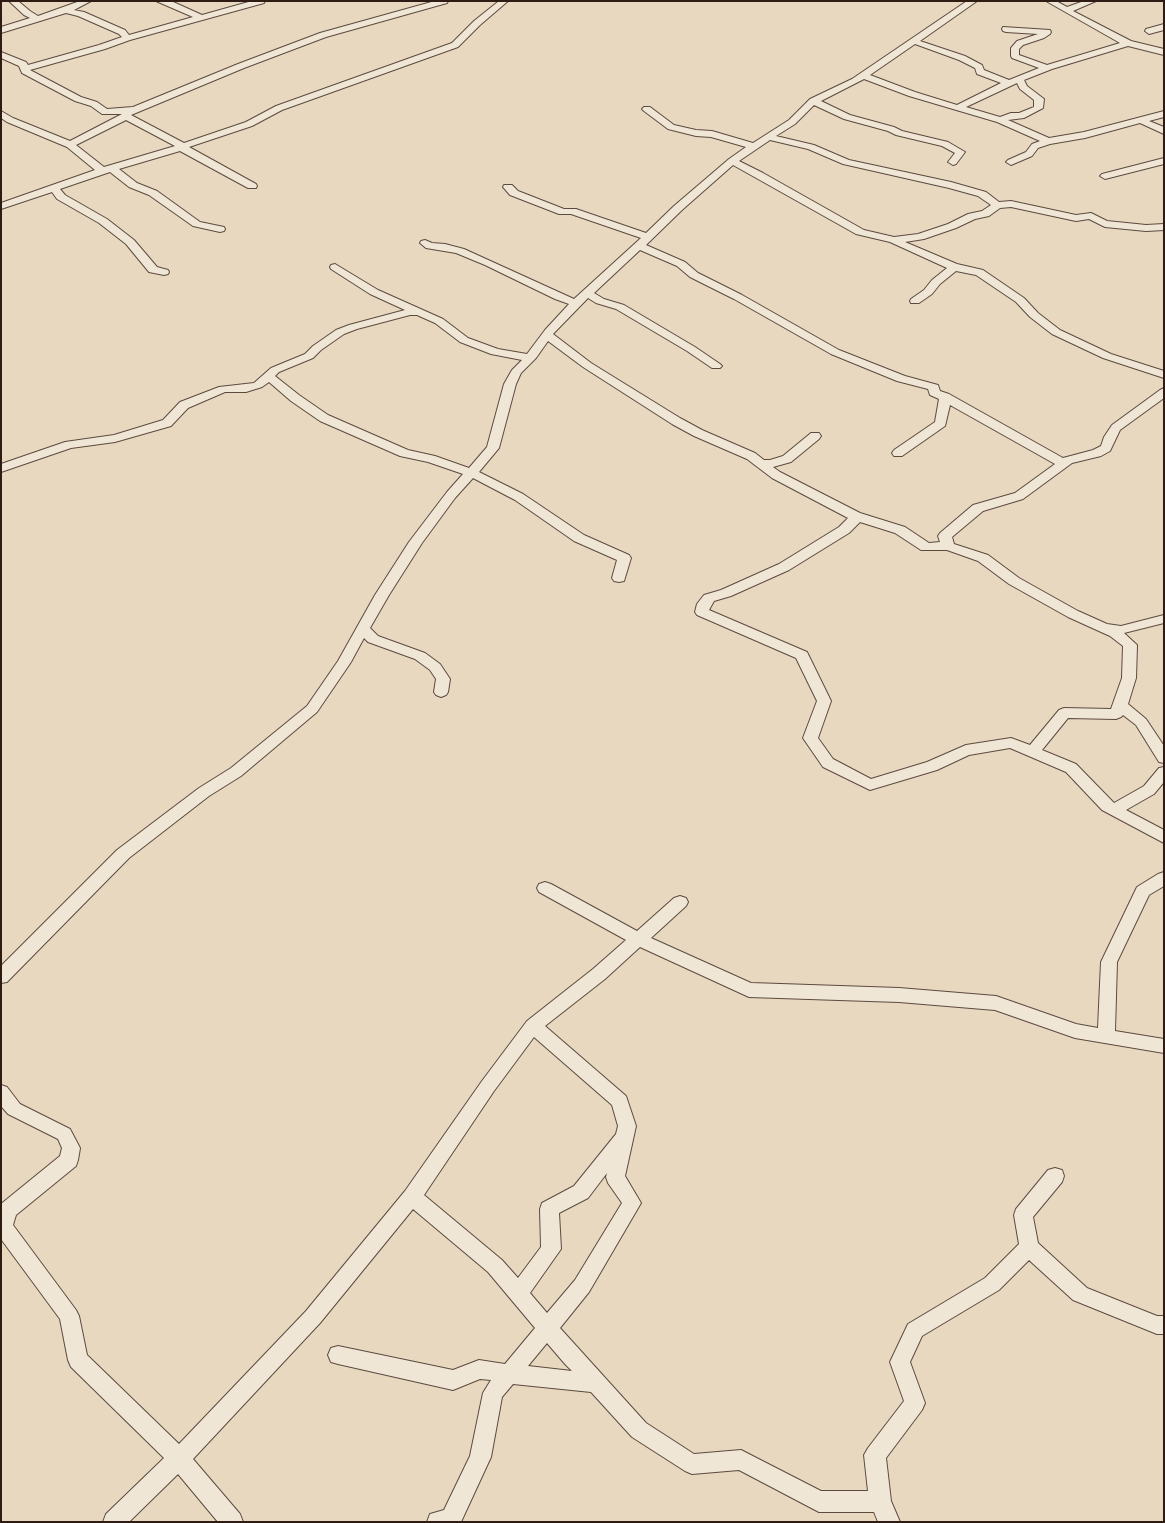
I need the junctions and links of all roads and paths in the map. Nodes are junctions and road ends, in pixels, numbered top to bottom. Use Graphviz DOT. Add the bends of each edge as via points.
graph roads {
  1 [pos="13,1"];
  2 [pos="87,1"];
  3 [pos="160,1"];
  4 [pos="261,1"];
  5 [pos="444,1"];
  6 [pos="504,1"];
  7 [pos="973,1"];
  8 [pos="1050,1"];
  9 [pos="1092,1"];
  10 [pos="424,3"];
  11 [pos="66,10"];
  12 [pos="1066,10"];
  13 [pos="203,18"];
  14 [pos="38,19"];
  15 [pos="1164,27"];
  16 [pos="1006,29"];
  17 [pos="1,30"];
  18 [pos="1149,31"];
  19 [pos="127,38"];
  20 [pos="913,40"];
  21 [pos="1128,43"];
  22 [pos="1164,52"];
  23 [pos="1,55"];
  24 [pos="1047,68"];
  25 [pos="25,69"];
  26 [pos="862,75"];
  27 [pos="1019,79"];
  28 [pos="1009,83"];
  29 [pos="813,101"];
  30 [pos="958,108"];
  31 [pos="647,109"];
  32 [pos="135,110"];
  33 [pos="1,114"];
  34 [pos="1164,114"];
  35 [pos="126,116"];
  36 [pos="1000,120"];
  37 [pos="1142,121"];
  38 [pos="1164,132"];
  39 [pos="768,137"];
  40 [pos="1048,141"];
  41 [pos="70,145"];
  42 [pos="754,146"];
  43 [pos="181,147"];
  44 [pos="1164,161"];
  45 [pos="732,162"];
  46 [pos="953,162"];
  47 [pos="1011,162"];
  48 [pos="107,170"];
  49 [pos="1105,176"];
  50 [pos="252,186"];
  51 [pos="508,186"];
  52 [pos="54,188"];
  53 [pos="997,204"];
  54 [pos="1,206"];
  55 [pos="1164,227"];
  56 [pos="220,229"];
  57 [pos="648,237"];
  58 [pos="889,239"];
  59 [pos="425,243"];
  60 [pos="639,246"];
  61 [pos="336,267"];
  62 [pos="954,267"];
  63 [pos="164,272"];
  64 [pos="587,293"];
  65 [pos="915,301"];
  66 [pos="576,303"];
  67 [pos="400,309"];
  68 [pos="546,336"];
  69 [pos="530,358"];
  70 [pos="716,366"];
  71 [pos="1164,375"];
  72 [pos="268,376"];
  73 [pos="1164,392"];
  74 [pos="945,397"];
  75 [pos="815,436"];
  76 [pos="898,453"];
  77 [pos="760,463"];
  78 [pos="1063,463"];
  79 [pos="1,468"];
  80 [pos="472,473"];
  81 [pos="855,516"];
  82 [pos="948,546"];
  83 [pos="619,578"];
  84 [pos="1164,619"];
  85 [pos="1103,627"];
  86 [pos="363,629"];
  87 [pos="441,692"];
  88 [pos="1120,705"];
  89 [pos="1033,752"];
  90 [pos="1164,758"];
  91 [pos="1164,772"];
  92 [pos="1113,810"];
  93 [pos="1164,837"];
  94 [pos="1164,878"];
  95 [pos="545,888"];
  96 [pos="680,902"];
  97 [pos="638,939"];
  98 [pos="1,977"];
  99 [pos="533,1026"];
  100 [pos="1106,1036"];
  101 [pos="1164,1046"];
  102 [pos="1,1092"];
  103 [pos="625,1135"];
  104 [pos="1055,1176"];
  105 [pos="412,1197"];
  106 [pos="1029,1247"];
  107 [pos="518,1293"];
  108 [pos="1164,1325"];
  109 [pos="547,1327"];
  110 [pos="338,1355"];
  111 [pos="508,1374"];
  112 [pos="596,1383"];
  113 [pos="179,1458"];
  114 [pos="880,1502"];
  115 [pos="114,1522"];
  116 [pos="232,1522"];
  117 [pos="438,1522"];
  118 [pos="889,1522"];
  1 -- 14 [label="street"];
  2 -- 11 [label="street"];
  3 -- 13 [label="street"];
  4 -- 13 [label="street"];
  5 -- 10 [label="street"];
  6 -- 43 [label="street" via="455,45 279,108 249,124"];
  7 -- 20 [label="street"];
  8 -- 12 [label="street"];
  9 -- 12 [label="street"];
  10 -- 32 [label="street" via="323,35"];
  11 -- 14 [label="street"];
  11 -- 19 [label="street" via="122,32"];
  12 -- 21 [label="street"];
  13 -- 19 [label="street"];
  14 -- 17 [label="street"];
  15 -- 18 [label="street"];
  16 -- 24 [label="street" via="1047,32 1020,43 1015,48 1015,56"];
  19 -- 25 [label="street"];
  20 -- 26 [label="street"];
  20 -- 28 [label="street" via="962,58 980,67 980,72"];
  21 -- 22 [label="street"];
  21 -- 24 [label="street"];
  23 -- 25 [label="street" via="23,64"];
  24 -- 27 [label="street"];
  25 -- 32 [label="street" via="105,112"];
  26 -- 29 [label="street" via="837,91"];
  26 -- 30 [label="street"];
  27 -- 28 [label="street"];
  27 -- 36 [label="street" via="1023,87 1039,99 1038,108 1021,116"];
  28 -- 30 [label="street"];
  29 -- 39 [label="street" via="792,122"];
  29 -- 46 [label="street" via="847,117 945,144 960,152"];
  30 -- 36 [label="street"];
  31 -- 42 [label="street" via="671,127 712,134"];
  32 -- 35 [label="street"];
  33 -- 41 [label="street"];
  34 -- 37 [label="street"];
  35 -- 41 [label="street"];
  35 -- 43 [label="street" via="180,144"];
  36 -- 40 [label="street"];
  37 -- 38 [label="street"];
  37 -- 40 [label="street"];
  39 -- 42 [label="street"];
  39 -- 53 [label="street" via="811,147 846,162 982,194"];
  40 -- 47 [label="street" via="1035,146 1029,154"];
  41 -- 48 [label="street"];
  42 -- 45 [label="street"];
  43 -- 48 [label="street"];
  43 -- 50 [label="street"];
  44 -- 49 [label="street"];
  45 -- 57 [label="street"];
  45 -- 58 [label="street" via="760,175 860,232"];
  48 -- 52 [label="street"];
  48 -- 56 [label="street" via="153,193 197,224"];
  51 -- 57 [label="street" via="514,193 563,212 572,211"];
  52 -- 54 [label="street"];
  52 -- 63 [label="street" via="61,197 103,221 130,242 153,270"];
  53 -- 55 [label="street" via="1011,204 1076,218 1091,216 1105,224"];
  53 -- 58 [label="street" via="985,214 972,216 920,237"];
  57 -- 60 [label="street"];
  58 -- 62 [label="street"];
  59 -- 66 [label="street" via="460,251"];
  60 -- 64 [label="street"];
  60 -- 74 [label="street" via="681,264 694,275 738,296 835,352 901,379 934,387 934,393"];
  61 -- 67 [label="street"];
  62 -- 65 [label="street"];
  62 -- 71 [label="street" via="979,272 992,280 1063,335 1107,356"];
  64 -- 66 [label="street"];
  64 -- 70 [label="street" via="600,301 620,307"];
  66 -- 68 [label="street"];
  67 -- 69 [label="street" via="420,312 439,321 464,340 495,352"];
  67 -- 72 [label="street" via="340,332 309,356 275,370"];
  68 -- 69 [label="street"];
  68 -- 77 [label="street" via="676,421 751,456"];
  69 -- 80 [label="street" via="516,372 510,384 493,448"];
  72 -- 79 [label="street" via="258,385 222,389 184,405 168,423 115,438 69,445"];
  72 -- 80 [label="street" via="324,418 404,453"];
  73 -- 78 [label="street" via="1116,428 1106,448"];
  74 -- 76 [label="street" via="941,423"];
  74 -- 78 [label="street"];
  75 -- 77 [label="street" via="787,460 771,464"];
  77 -- 81 [label="street" via="776,475"];
  78 -- 82 [label="street" via="1019,496 978,508 945,536"];
  80 -- 83 [label="street" via="519,497 579,538 624,558"];
  80 -- 86 [label="street" via="451,495 416,542"];
  81 -- 82 [label="street" via="900,530 926,547"];
  81 -- 89 [label="street" via="854,521 844,530 784,567 709,598 702,612 802,655 824,701 810,738 828,763 870,786 932,766 966,750 1011,743"];
  82 -- 85 [label="street" via="984,558 1014,581"];
  84 -- 85 [label="street" via="1121,630"];
  85 -- 88 [label="street" via="1130,645 1129,678"];
  86 -- 87 [label="street" via="373,639 420,656 435,667 443,679"];
  86 -- 98 [label="street" via="312,709 236,772 204,792 123,854"];
  88 -- 89 [label="street" via="1116,714 1064,713"];
  88 -- 90 [label="street" via="1141,722"];
  89 -- 92 [label="street" via="1071,768"];
  91 -- 92 [label="street" via="1149,790"];
  92 -- 93 [label="street"];
  94 -- 100 [label="street" via="1142,891 1108,962"];
  95 -- 97 [label="street"];
  96 -- 97 [label="street"];
  97 -- 99 [label="street" via="599,974"];
  97 -- 100 [label="street" via="749,990 899,995 996,1003 1075,1031"];
  99 -- 103 [label="street" via="620,1101 627,1126"];
  99 -- 105 [label="street" via="488,1086"];
  100 -- 101 [label="street"];
  102 -- 113 [label="street" via="14,1109 64,1134 70,1148 69,1160 8,1210 3,1227 69,1316 78,1360"];
  103 -- 107 [label="street" via="581,1192 549,1209 551,1249"];
  103 -- 109 [label="street" via="615,1177 632,1203 582,1286"];
  104 -- 106 [label="street" via="1023,1215"];
  105 -- 107 [label="street" via="495,1266"];
  105 -- 113 [label="street" via="313,1317"];
  106 -- 108 [label="street" via="1080,1294 1157,1325"];
  106 -- 114 [label="street" via="992,1284 915,1330 900,1362 915,1403 875,1455"];
  107 -- 109 [label="street"];
  109 -- 111 [label="street"];
  109 -- 112 [label="street"];
  110 -- 111 [label="street" via="453,1380 479,1370"];
  111 -- 112 [label="street"];
  111 -- 117 [label="street" via="493,1393 480,1457 451,1520"];
  112 -- 114 [label="street" via="639,1430 692,1464 742,1460 819,1501"];
  113 -- 115 [label="street"];
  113 -- 116 [label="street"];
  114 -- 118 [label="street"];
}
